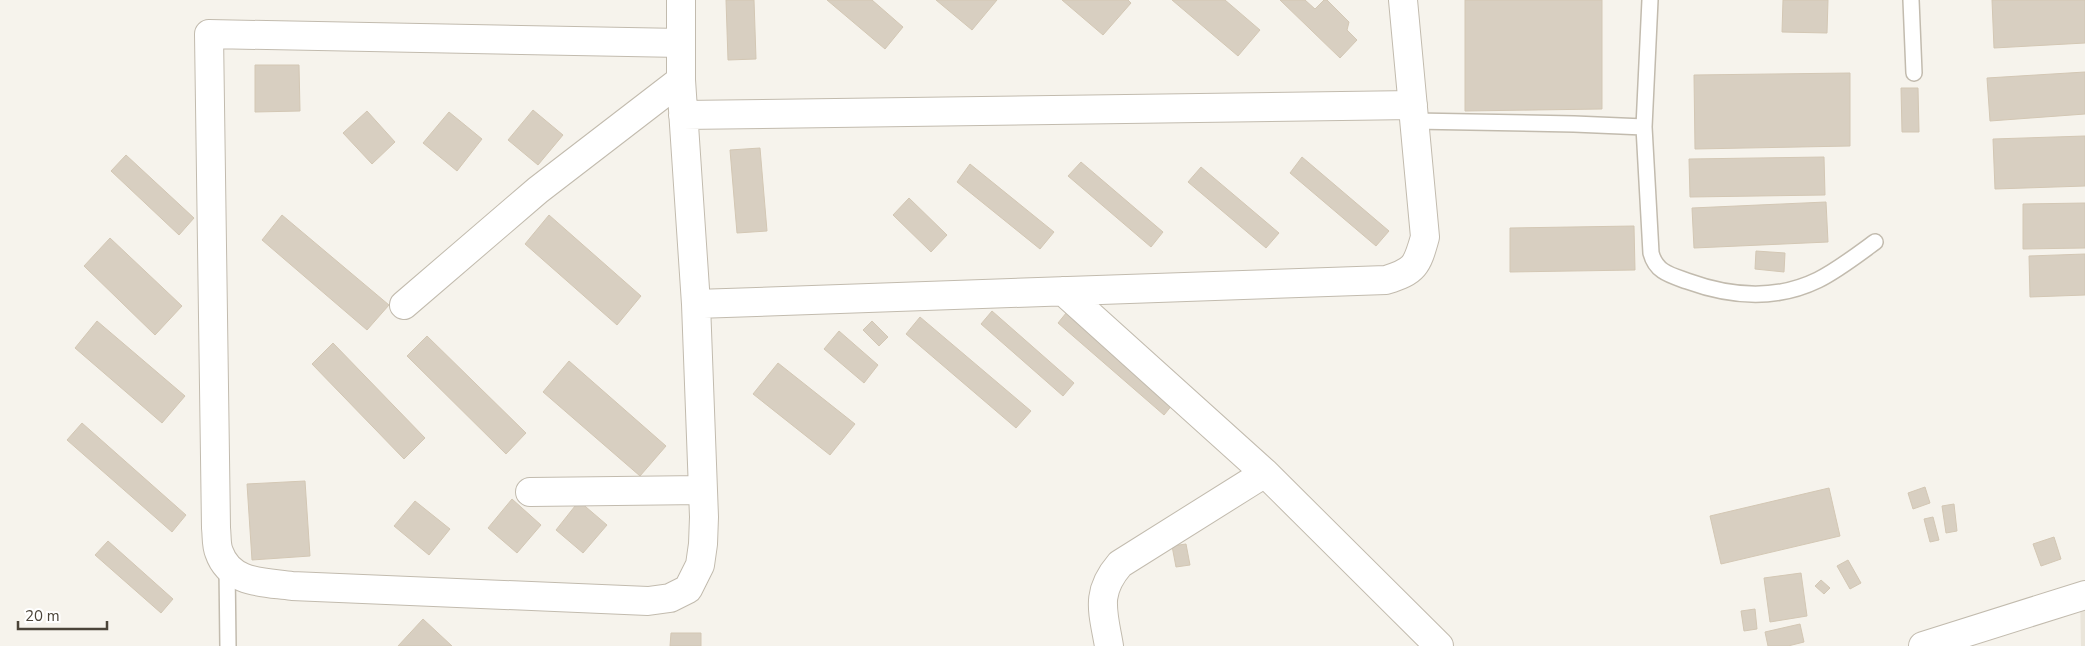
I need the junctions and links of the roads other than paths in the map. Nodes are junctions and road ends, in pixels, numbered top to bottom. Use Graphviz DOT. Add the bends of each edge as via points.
graph roads {
  1 [pos="681,0"];
  2 [pos="1403,0"];
  3 [pos="1650,0"];
  4 [pos="1911,0"];
  5 [pos="681,43"];
  6 [pos="1914,73"];
  7 [pos="681,80"];
  8 [pos="1413,113"];
  9 [pos="683,115"];
  10 [pos="1644,127"];
  11 [pos="1875,242"];
  12 [pos="1063,291"];
  13 [pos="696,304"];
  14 [pos="404,305"];
  15 [pos="1265,473"];
  16 [pos="702,490"];
  17 [pos="530,492"];
  18 [pos="227,567"];
  19 [pos="2085,595"];
  20 [pos="228,646"];
  21 [pos="1109,646"];
  22 [pos="1438,646"];
  23 [pos="1923,646"];
  1 -- 5 [label="street"];
  2 -- 8 [label="street"];
  3 -- 10 [label="lane"];
  4 -- 6 [label="lane"];
  5 -- 7 [label="street"];
  5 -- 18 [label="street" via="209,34 216,528 218,551"];
  7 -- 9 [label="street"];
  7 -- 14 [label="street" via="538,190"];
  8 -- 9 [label="street"];
  8 -- 10 [label="lane"];
  8 -- 12 [label="street" via="1425,237 1419,260 1406,273 1386,280"];
  9 -- 13 [label="street"];
  10 -- 11 [label="lane" via="1652,253 1658,269 1666,274 1720,292 1771,294 1820,279"];
  12 -- 13 [label="street"];
  12 -- 15 [label="street"];
  13 -- 16 [label="street"];
  15 -- 21 [label="street" via="1120,564 1105,584 1103,597"];
  15 -- 22 [label="street"];
  16 -- 17 [label="street"];
  16 -- 18 [label="street" via="700,565 688,589 670,598 648,601 292,586 242,579"];
  18 -- 20 [label="lane"];
  19 -- 23 [label="street"];
}
